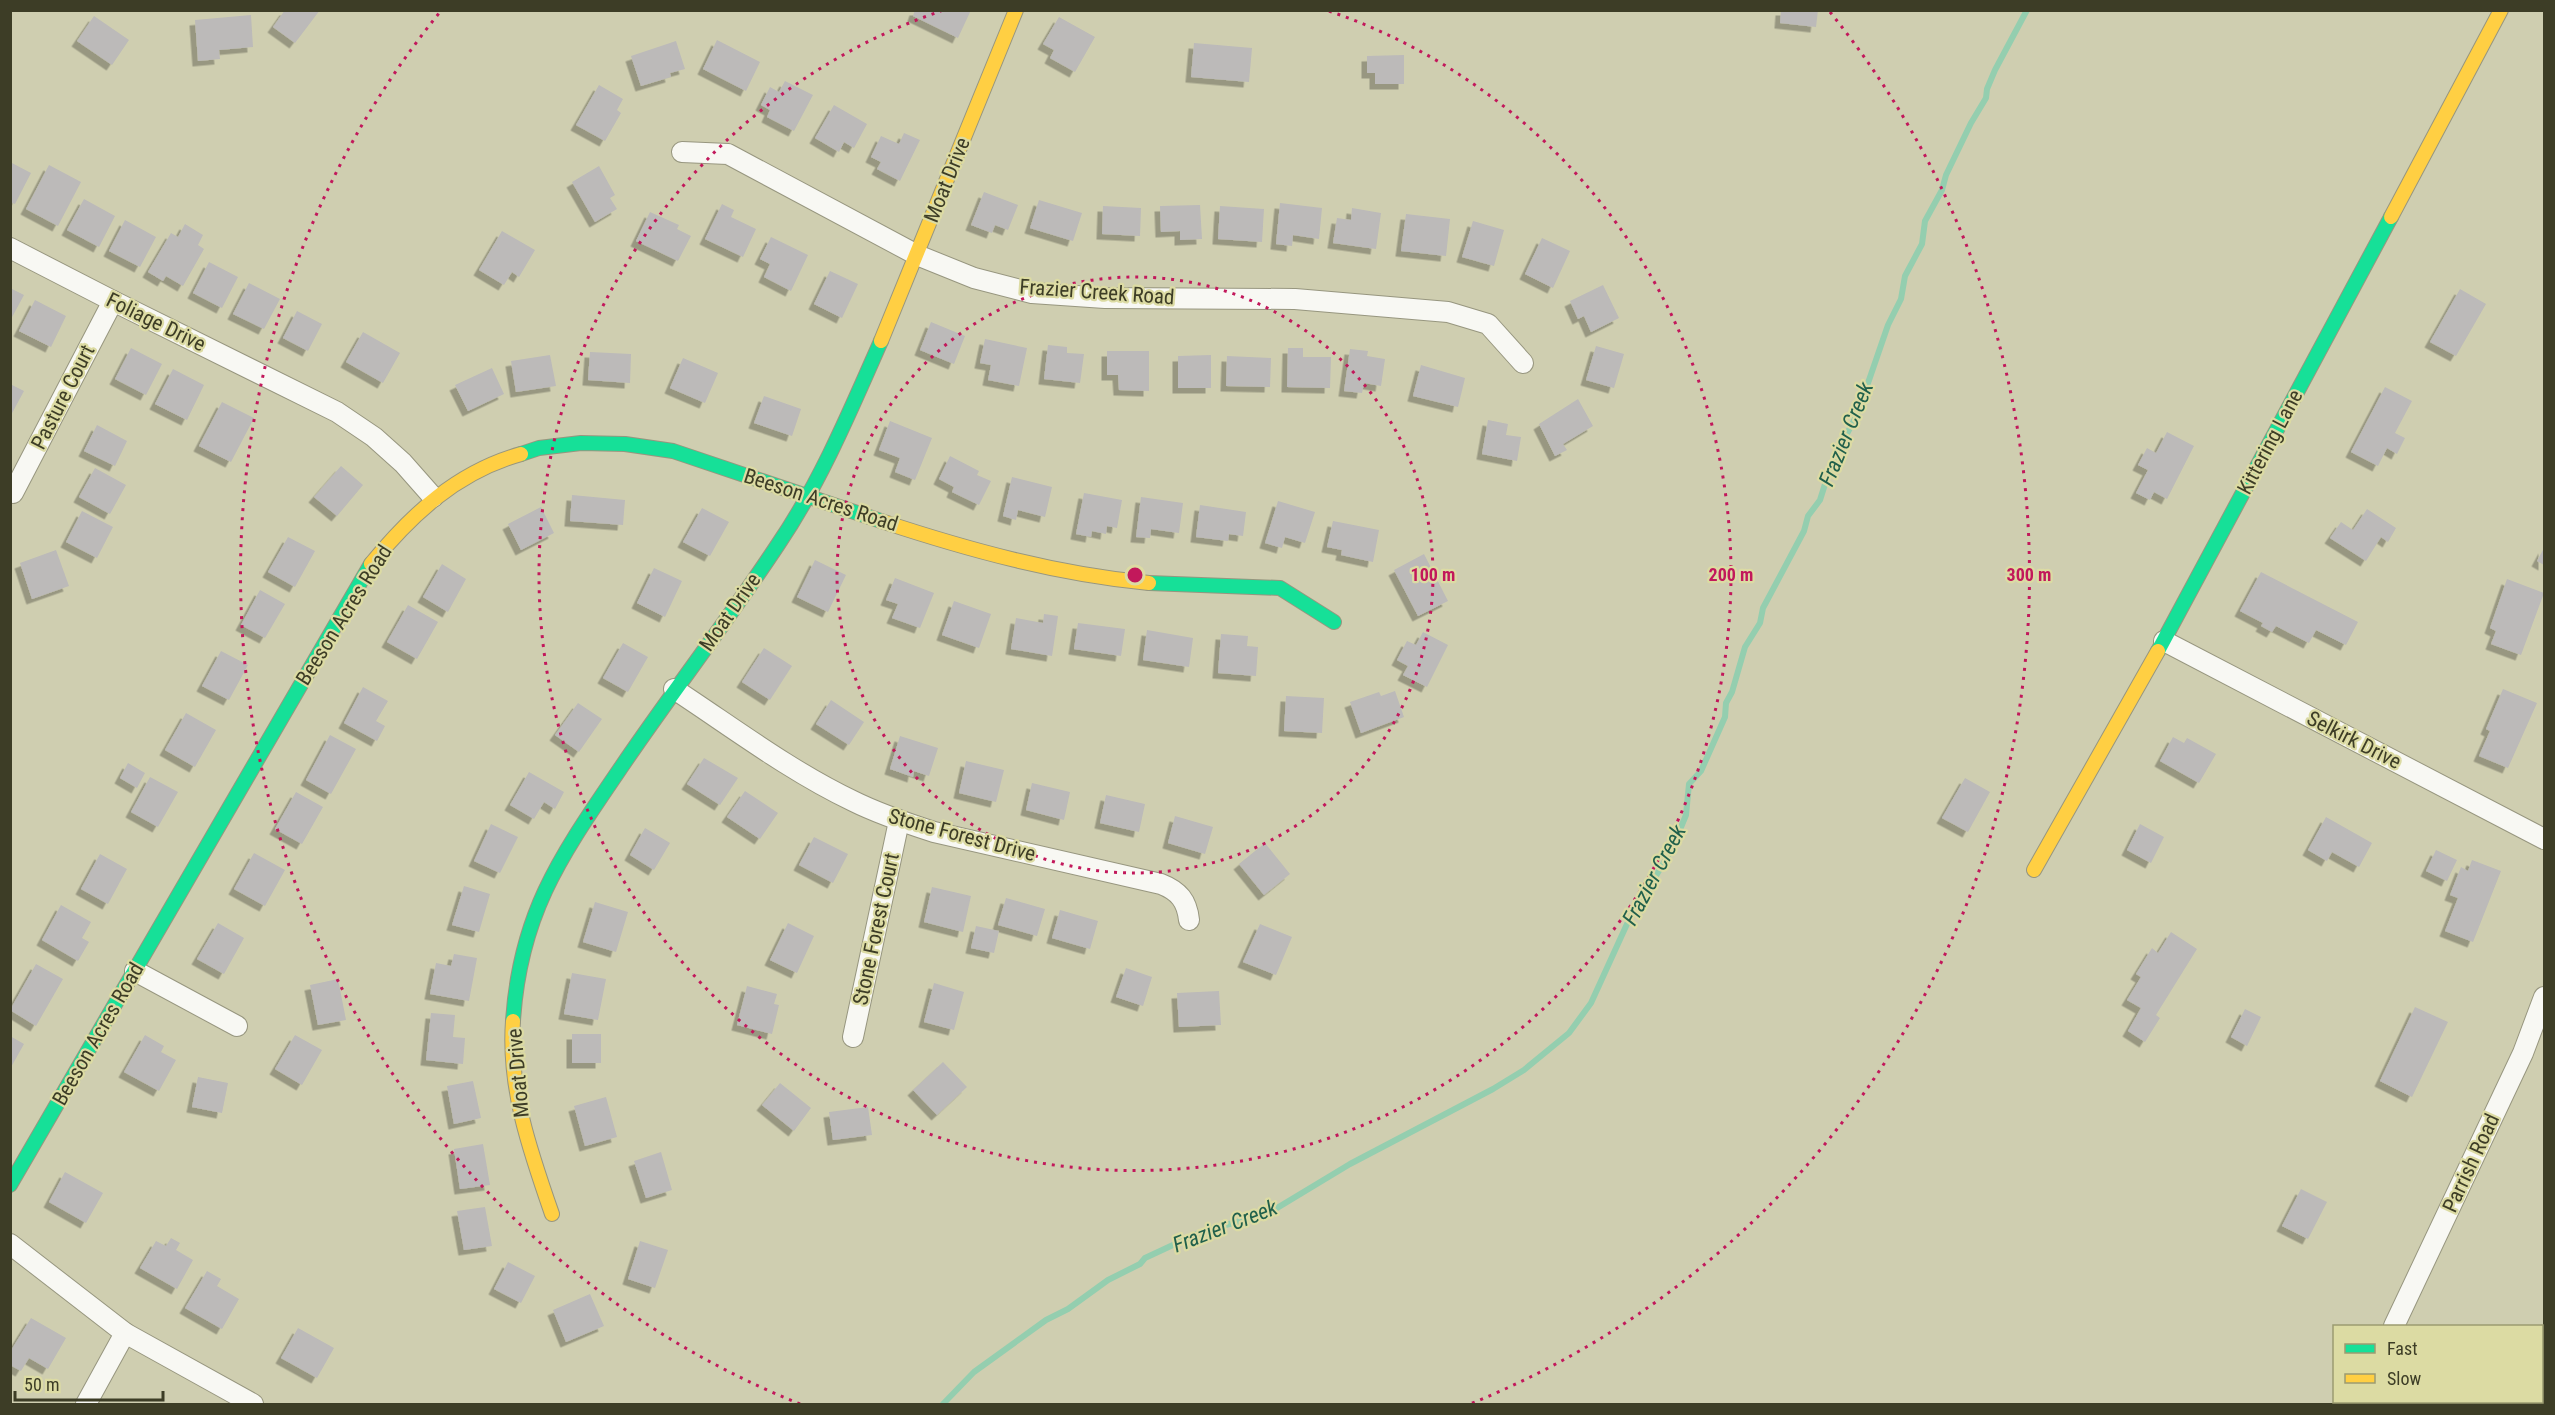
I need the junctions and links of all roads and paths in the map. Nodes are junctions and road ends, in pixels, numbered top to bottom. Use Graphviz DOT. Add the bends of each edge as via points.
graph roads {
  1 [pos="1016,10"];
  2 [pos="2500,10"];
  3 [pos="682,152"];
  4 [pos="10,248"];
  5 [pos="917,255"];
  6 [pos="113,301"];
  7 [pos="1522,363"];
  8 [pos="13,493"];
  9 [pos="808,496"];
  10 [pos="433,497"];
  11 [pos="1334,622"];
  12 [pos="2164,641"];
  13 [pos="674,689"];
  14 [pos="899,821"];
  15 [pos="2544,839"];
  16 [pos="2034,870"];
  17 [pos="1189,920"];
  18 [pos="135,970"];
  19 [pos="2544,997"];
  20 [pos="237,1026"];
  21 [pos="853,1037"];
  22 [pos="10,1185"];
  23 [pos="552,1214"];
  24 [pos="10,1244"];
  25 [pos="2394,1325"];
  26 [pos="125,1333"];
  27 [pos="86,1404"];
  28 [pos="253,1404"];
  1 -- 5 [label="street, Moat Drive"];
  2 -- 12 [label="street, Kittering Lane"];
  3 -- 5 [label="street, Frazier Creek Road" via="728,154"];
  4 -- 6 [label="street, Foliage Drive"];
  5 -- 7 [label="street, Frazier Creek Road" via="974,278 1032,293 1105,298 1295,299 1449,312 1488,324"];
  5 -- 9 [label="street, Moat Drive"];
  6 -- 8 [label="street, Pasture Court"];
  6 -- 10 [label="street, Foliage Drive" via="338,412 374,437"];
  9 -- 10 [label="street, Beeson Acres Road" via="673,451 602,441 560,443 527,450 485,466"];
  9 -- 11 [label="street, Beeson Acres Road" via="959,547 1036,567 1166,585 1280,588"];
  9 -- 13 [label="street, Moat Drive"];
  10 -- 18 [label="street, Beeson Acres Road" via="407,520 367,569"];
  12 -- 15 [label="street, Selkirk Drive"];
  12 -- 16 [label="street, Kittering Lane"];
  13 -- 14 [label="street, Stone Forest Drive" via="804,773 852,801"];
  13 -- 23 [label="street, Moat Drive" via="566,848 545,888 519,968 512,1059 518,1104 528,1148"];
  14 -- 17 [label="street, Stone Forest Drive" via="1161,884 1182,897"];
  14 -- 21 [label="street, Stone Forest Court"];
  18 -- 20 [label="street"];
  18 -- 22 [label="street, Beeson Acres Road"];
  19 -- 25 [label="street, Parrish Road" via="2523,1053"];
  24 -- 26 [label="street"];
  26 -- 27 [label="street"];
  26 -- 28 [label="street"];
}
